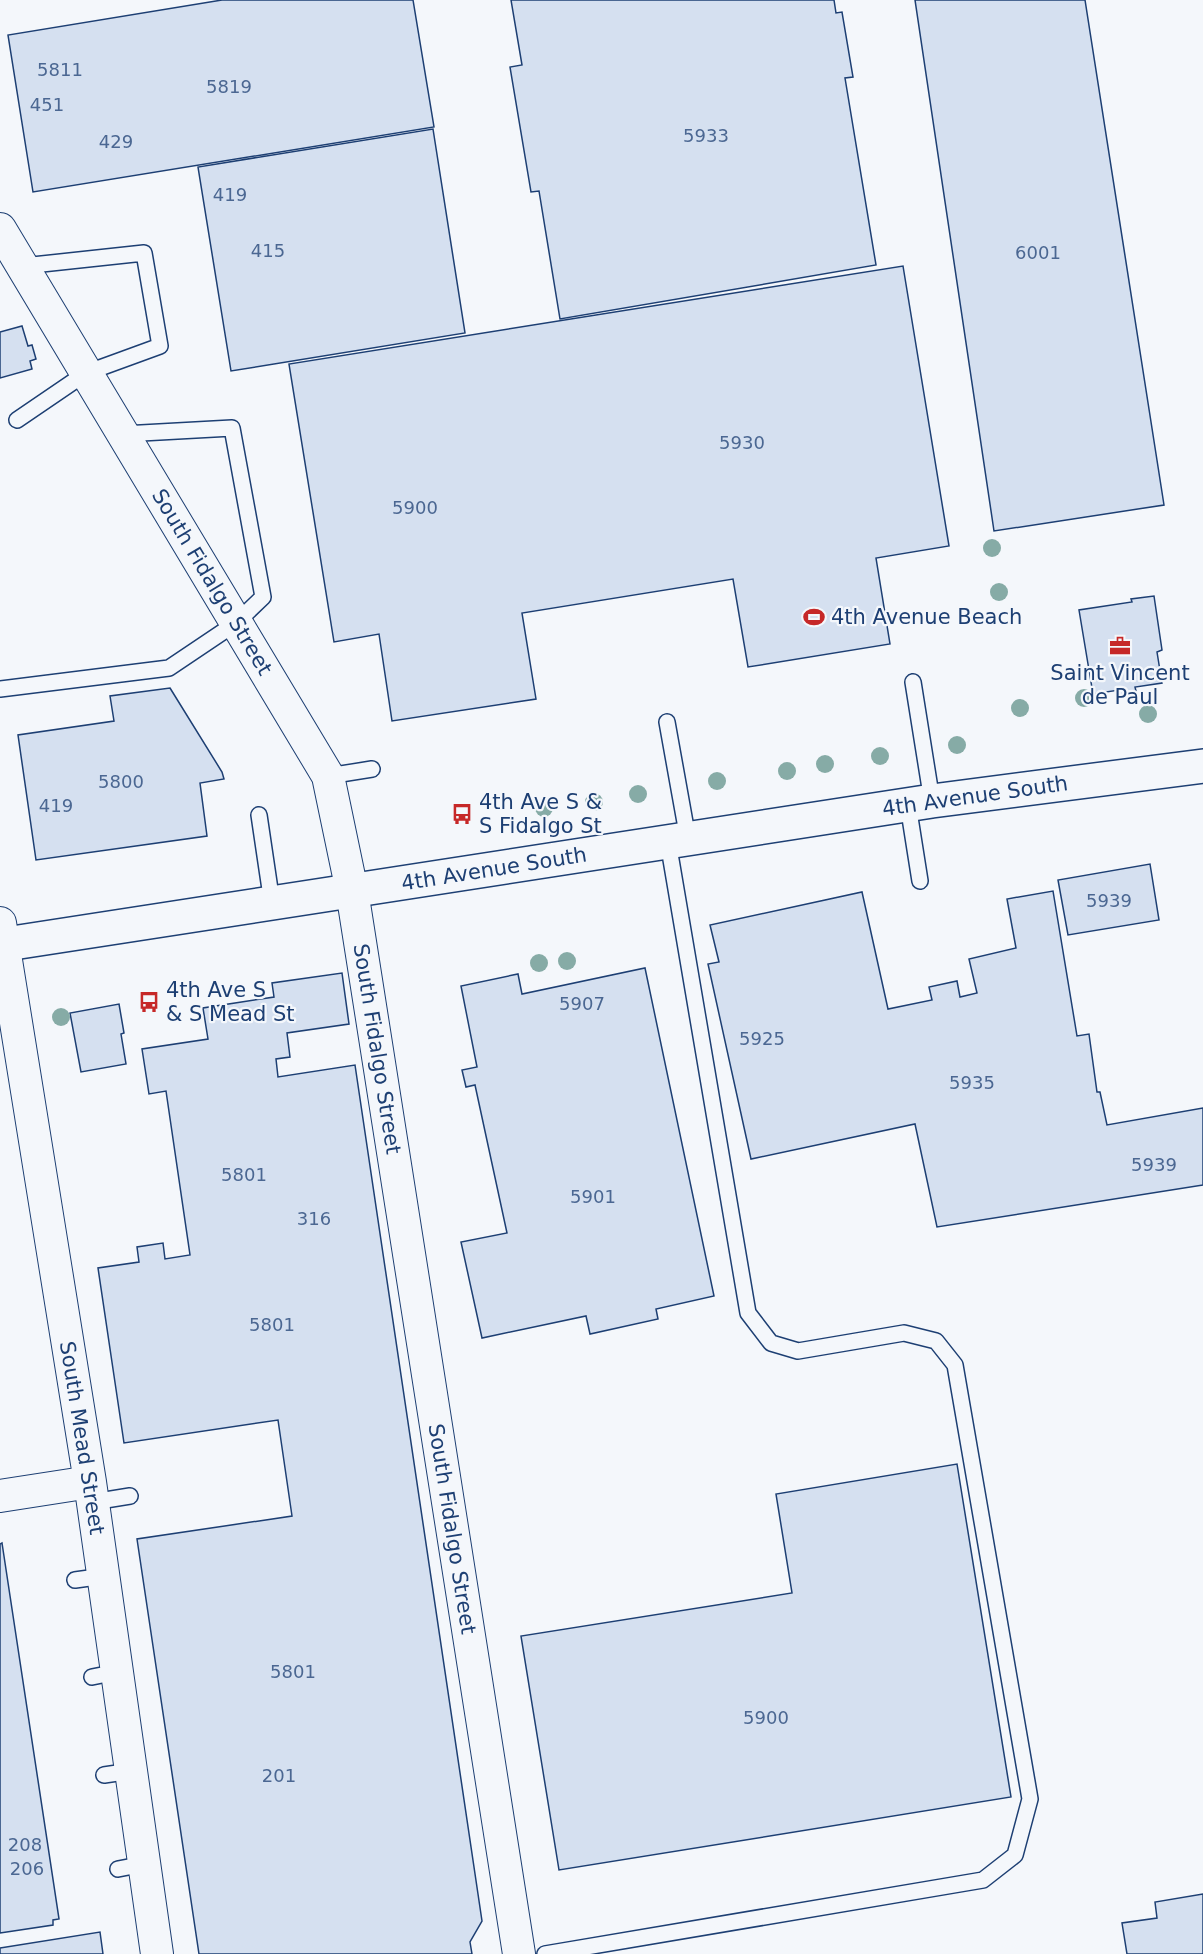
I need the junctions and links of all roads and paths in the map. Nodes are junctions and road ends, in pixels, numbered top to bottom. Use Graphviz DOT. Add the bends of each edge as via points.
graph roads {
  1 [pos="0,229"];
  2 [pos="23,266"];
  3 [pos="86,373"];
  4 [pos="17,420"];
  5 [pos="123,434"];
  6 [pos="236,623"];
  7 [pos="914,682"];
  8 [pos="0,689"];
  9 [pos="667,722"];
  10 [pos="1203,766"];
  11 [pos="372,769"];
  12 [pos="328,776"];
  13 [pos="920,803"];
  14 [pos="259,815"];
  15 [pos="678,841"];
  16 [pos="920,881"];
  17 [pos="352,891"];
  18 [pos="272,903"];
  19 [pos="1,938"];
  20 [pos="91,1492"];
  21 [pos="0,1496"];
  22 [pos="130,1496"];
  23 [pos="157,1954"];
  24 [pos="519,1954"];
  25 [pos="545,1954"];
  1 -- 2 [label="street, South Fidalgo Street"];
  2 -- 3 [label="street, South Fidalgo Street"];
  2 -- 3 [label="lane" via="144,253 160,346"];
  3 -- 4 [label="lane"];
  3 -- 5 [label="street, South Fidalgo Street"];
  5 -- 6 [label="street, South Fidalgo Street"];
  5 -- 6 [label="lane" via="232,428 263,597"];
  6 -- 8 [label="lane" via="169,668"];
  6 -- 12 [label="street, South Fidalgo Street"];
  7 -- 13 [label="lane"];
  9 -- 15 [label="lane"];
  10 -- 13 [label="main road, 4th Avenue South"];
  11 -- 12 [label="lane"];
  12 -- 17 [label="street, South Fidalgo Street"];
  13 -- 15 [label="main road, 4th Avenue South"];
  13 -- 16 [label="lane"];
  14 -- 18 [label="lane"];
  15 -- 17 [label="main road, 4th Avenue South"];
  15 -- 25 [label="lane" via="748,1313 771,1343 798,1352 904,1333 936,1341 954,1365 1030,1799 1015,1855 983,1880"];
  17 -- 18 [label="main road, 4th Avenue South"];
  17 -- 24 [label="street, South Fidalgo Street"];
  18 -- 19 [label="main road, 4th Avenue South"];
  19 -- 20 [label="street, South Mead Street"];
  20 -- 21 [label="street"];
  20 -- 22 [label="lane"];
  20 -- 23 [label="street, South Mead Street" via="89,1578 131,1867"];
}
